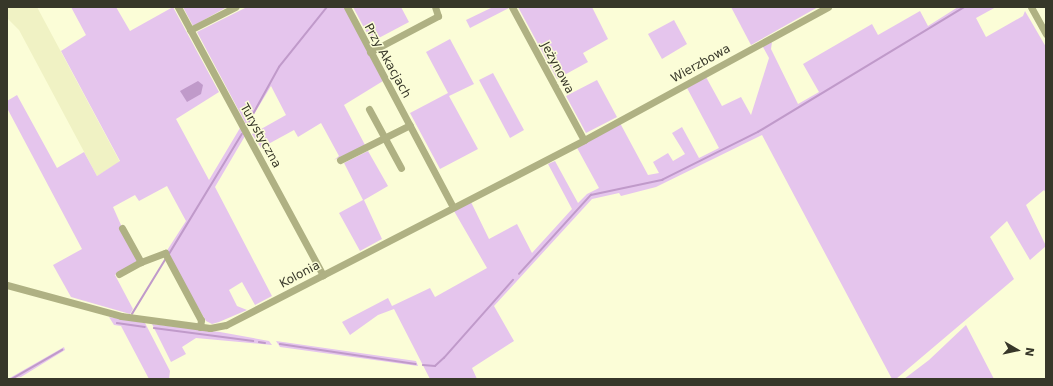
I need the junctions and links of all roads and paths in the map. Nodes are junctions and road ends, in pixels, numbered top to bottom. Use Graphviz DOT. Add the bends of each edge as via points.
graph roads {
  1 [pos="178,7"];
  2 [pos="235,7"];
  3 [pos="347,7"];
  4 [pos="436,7"];
  5 [pos="512,7"];
  6 [pos="828,7"];
  7 [pos="1031,7"];
  8 [pos="190,30"];
  9 [pos="1046,34"];
  10 [pos="370,52"];
  11 [pos="369,109"];
  12 [pos="410,125"];
  13 [pos="384,138"];
  14 [pos="584,140"];
  15 [pos="340,160"];
  16 [pos="401,168"];
  17 [pos="453,207"];
  18 [pos="122,228"];
  19 [pos="140,262"];
  20 [pos="119,274"];
  21 [pos="323,275"];
  22 [pos="7,285"];
  23 [pos="200,327"];
  1 -- 8 [label="street, Turystyczna"];
  2 -- 8 [label="street"];
  3 -- 10 [label="street, Przy Akacjach"];
  4 -- 10 [label="street" via="438,16"];
  5 -- 14 [label="street, Jeżynowa"];
  6 -- 14 [label="street, Wierzbowa"];
  7 -- 9 [label="street"];
  8 -- 21 [label="street, Turystyczna"];
  10 -- 12 [label="street, Przy Akacjach"];
  11 -- 13 [label="street"];
  12 -- 13 [label="street"];
  12 -- 17 [label="street, Przy Akacjach"];
  13 -- 15 [label="street"];
  13 -- 16 [label="street"];
  14 -- 17 [label="street, Kolonia"];
  17 -- 21 [label="street, Kolonia"];
  18 -- 19 [label="street"];
  19 -- 20 [label="street"];
  19 -- 23 [label="street" via="162,252 166,254 201,320"];
  21 -- 23 [label="street, Kolonia" via="226,325"];
  22 -- 23 [label="street, Kolonia" via="121,316"];
}
